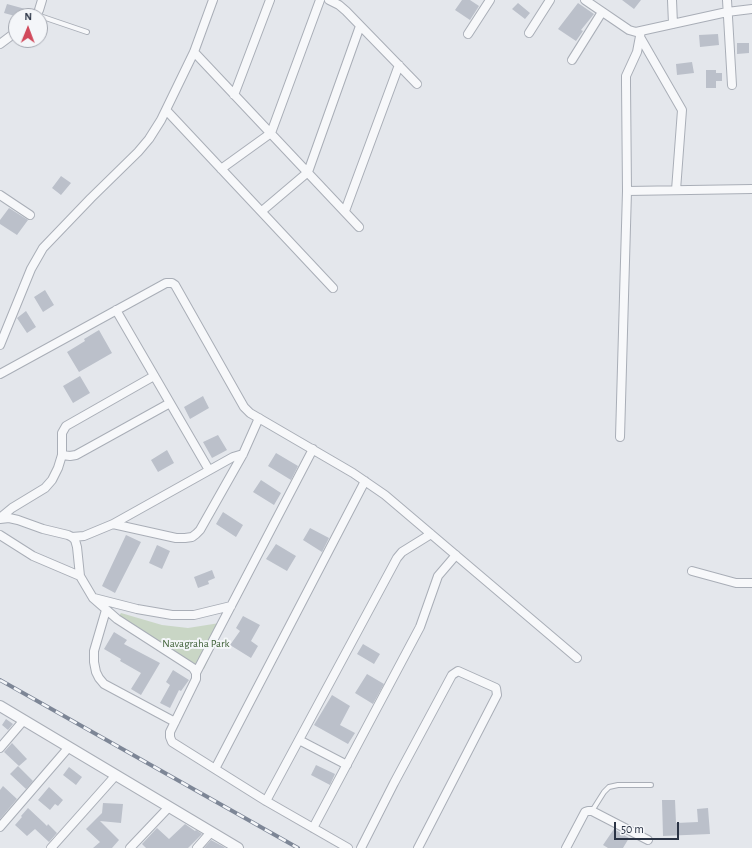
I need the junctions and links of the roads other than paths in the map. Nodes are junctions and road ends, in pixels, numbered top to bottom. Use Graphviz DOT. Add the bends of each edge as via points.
graph roads {
  1 [pos="213,0"];
  2 [pos="270,0"];
  3 [pos="320,0"];
  4 [pos="329,0"];
  5 [pos="490,0"];
  6 [pos="550,0"];
  7 [pos="585,0"];
  8 [pos="600,0"];
  9 [pos="672,0"];
  10 [pos="727,0"];
  11 [pos="595,7"];
  12 [pos="752,9"];
  13 [pos="602,12"];
  14 [pos="727,12"];
  15 [pos="48,19"];
  16 [pos="673,24"];
  17 [pos="360,26"];
  18 [pos="86,32"];
  19 [pos="529,33"];
  20 [pos="468,34"];
  21 [pos="641,34"];
  22 [pos="194,52"];
  23 [pos="572,60"];
  24 [pos="399,65"];
  25 [pos="417,84"];
  26 [pos="732,85"];
  27 [pos="234,95"];
  28 [pos="166,110"];
  29 [pos="270,133"];
  30 [pos="222,169"];
  31 [pos="308,172"];
  32 [pos="752,188"];
  33 [pos="627,190"];
  34 [pos="676,190"];
  35 [pos="1,198"];
  36 [pos="262,211"];
  37 [pos="345,211"];
  38 [pos="30,215"];
  39 [pos="359,227"];
  40 [pos="333,288"];
  41 [pos="116,310"];
  42 [pos="0,345"];
  43 [pos="0,374"];
  44 [pos="154,376"];
  45 [pos="170,403"];
  46 [pos="259,418"];
  47 [pos="620,437"];
  48 [pos="313,449"];
  49 [pos="62,454"];
  50 [pos="242,454"];
  51 [pos="209,470"];
  52 [pos="366,481"];
  53 [pos="0,519"];
  54 [pos="113,524"];
  55 [pos="431,534"];
  56 [pos="0,535"];
  57 [pos="72,538"];
  58 [pos="456,555"];
  59 [pos="692,571"];
  60 [pos="80,576"];
  61 [pos="752,583"];
  62 [pos="93,598"];
  63 [pos="231,606"];
  64 [pos="106,610"];
  65 [pos="577,658"];
  66 [pos="196,673"];
  67 [pos="0,706"];
  68 [pos="24,720"];
  69 [pos="175,722"];
  70 [pos="299,740"];
  71 [pos="69,747"];
  72 [pos="0,748"];
  73 [pos="347,765"];
  74 [pos="214,769"];
  75 [pos="116,775"];
  76 [pos="651,785"];
  77 [pos="266,801"];
  78 [pos="169,807"];
  79 [pos="592,811"];
  80 [pos="0,827"];
  81 [pos="313,828"];
  82 [pos="211,832"];
  83 [pos="648,840"];
  84 [pos="51,848"];
  85 [pos="130,848"];
  86 [pos="197,848"];
  87 [pos="238,848"];
  88 [pos="348,848"];
  89 [pos="361,848"];
  90 [pos="418,848"];
  91 [pos="566,848"];
  1 -- 22 [label="street"];
  2 -- 27 [label="street"];
  3 -- 29 [label="street"];
  4 -- 17 [label="street" via="339,5"];
  5 -- 20 [label="street"];
  6 -- 19 [label="street"];
  7 -- 11 [label="street"];
  8 -- 11 [label="street"];
  9 -- 16 [label="street"];
  10 -- 14 [label="street"];
  11 -- 13 [label="street"];
  12 -- 14 [label="street"];
  13 -- 21 [label="street" via="629,30"];
  13 -- 23 [label="street"];
  14 -- 16 [label="street"];
  14 -- 26 [label="street"];
  15 -- 18 [label="lane"];
  16 -- 21 [label="street"];
  17 -- 24 [label="street"];
  17 -- 31 [label="street"];
  21 -- 33 [label="street" via="637,52 626,76"];
  21 -- 34 [label="street" via="682,110"];
  22 -- 27 [label="street"];
  22 -- 28 [label="street"];
  24 -- 25 [label="street"];
  24 -- 37 [label="street"];
  27 -- 29 [label="street"];
  28 -- 30 [label="street"];
  28 -- 42 [label="street" via="138,152 43,248 31,269"];
  29 -- 30 [label="street"];
  29 -- 31 [label="street"];
  30 -- 36 [label="street"];
  31 -- 36 [label="street"];
  31 -- 37 [label="street"];
  32 -- 34 [label="street"];
  33 -- 34 [label="street"];
  33 -- 47 [label="street"];
  35 -- 38 [label="street"];
  36 -- 40 [label="street"];
  37 -- 39 [label="street"];
  41 -- 43 [label="street"];
  41 -- 44 [label="street"];
  41 -- 46 [label="street" via="166,283 175,285 244,406"];
  44 -- 45 [label="street"];
  44 -- 49 [label="street" via="66,426 62,434"];
  45 -- 49 [label="street" via="76,455"];
  45 -- 51 [label="street"];
  46 -- 48 [label="street"];
  46 -- 50 [label="street"];
  48 -- 52 [label="street"];
  48 -- 63 [label="street"];
  49 -- 53 [label="street" via="58,468 45,488 12,508"];
  50 -- 51 [label="street"];
  50 -- 54 [label="street" via="200,530 192,537 176,538"];
  51 -- 54 [label="street"];
  52 -- 55 [label="street"];
  52 -- 74 [label="street"];
  53 -- 57 [label="street" via="18,520"];
  54 -- 57 [label="street"];
  55 -- 58 [label="street"];
  55 -- 70 [label="street" via="402,552 397,558"];
  56 -- 60 [label="street" via="33,556"];
  57 -- 60 [label="street" via="77,547"];
  58 -- 65 [label="street"];
  58 -- 73 [label="street" via="438,576 420,627"];
  59 -- 61 [label="street" via="736,582"];
  60 -- 62 [label="street"];
  62 -- 63 [label="street" via="172,615 194,615"];
  62 -- 64 [label="street"];
  63 -- 66 [label="street"];
  64 -- 66 [label="street" via="190,664"];
  64 -- 69 [label="street" via="94,651 99,678 104,684"];
  66 -- 69 [label="street" via="196,679"];
  67 -- 68 [label="street"];
  68 -- 71 [label="street"];
  68 -- 72 [label="street"];
  69 -- 74 [label="street" via="170,732 172,742"];
  70 -- 73 [label="street"];
  70 -- 77 [label="street"];
  71 -- 75 [label="street"];
  71 -- 80 [label="street"];
  73 -- 81 [label="street"];
  74 -- 77 [label="street"];
  75 -- 78 [label="street"];
  75 -- 84 [label="street"];
  76 -- 79 [label="lane" via="609,787"];
  77 -- 81 [label="street"];
  78 -- 82 [label="street"];
  78 -- 85 [label="street"];
  79 -- 83 [label="street"];
  79 -- 91 [label="street" via="585,812"];
  81 -- 88 [label="street"];
  82 -- 86 [label="street"];
  82 -- 87 [label="street"];
  89 -- 90 [label="street" via="441,695 452,675 458,671 496,688 497,695"];
}
